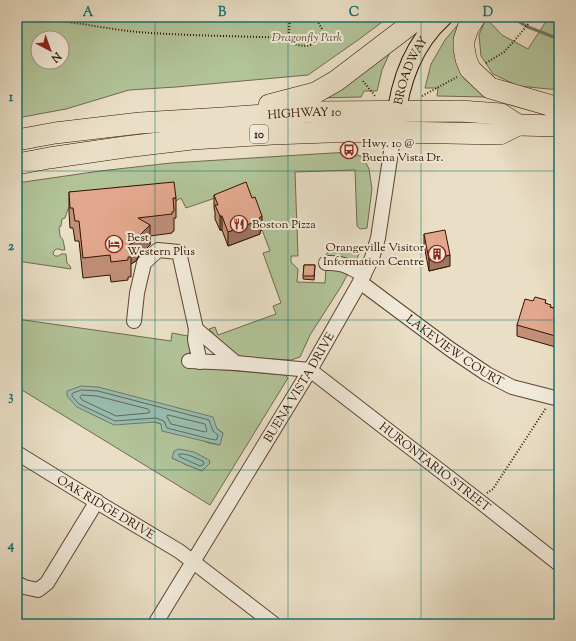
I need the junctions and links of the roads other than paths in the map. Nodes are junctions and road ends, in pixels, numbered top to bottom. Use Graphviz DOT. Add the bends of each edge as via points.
graph roads {
  1 [pos="420,17"];
  2 [pos="444,17"];
  3 [pos="474,17"];
  4 [pos="398,104"];
  5 [pos="559,111"];
  6 [pos="223,118"];
  7 [pos="518,124"];
  8 [pos="559,126"];
  9 [pos="394,132"];
  10 [pos="17,140"];
  11 [pos="17,164"];
  12 [pos="326,263"];
  13 [pos="362,278"];
  14 [pos="134,321"];
  15 [pos="196,329"];
  16 [pos="236,363"];
  17 [pos="310,370"];
  18 [pos="556,398"];
  19 [pos="17,452"];
  20 [pos="96,501"];
  21 [pos="194,562"];
  22 [pos="559,564"];
  23 [pos="17,583"];
  24 [pos="155,624"];
  25 [pos="274,624"];
  1 -- 6 [label="highway" via="354,68 314,93"];
  2 -- 4 [label="main road, BROADWAY" via="416,51"];
  3 -- 5 [label="highway" via="464,40 470,69 490,88 548,105"];
  4 -- 6 [label="highway, HIGHWAY 10 / 10"];
  4 -- 7 [label="highway, HIGHWAY 10 / 10" via="501,114"];
  4 -- 9 [label="main road, BROADWAY"];
  6 -- 10 [label="highway, HIGHWAY 10 / 10" via="140,123"];
  7 -- 8 [label="highway, HIGHWAY 10 / 10"];
  7 -- 9 [label="highway, HIGHWAY 10 / 10" via="500,134"];
  9 -- 11 [label="highway, HIGHWAY 10 / 10" via="272,134 192,139"];
  9 -- 13 [label="street, BUENA VISTA DRIVE" via="378,238"];
  12 -- 13 [label="street, LAKEVIEW COURT" via="346,265"];
  13 -- 17 [label="street, BUENA VISTA DRIVE"];
  13 -- 18 [label="street, LAKEVIEW COURT" via="450,350 487,374 512,387"];
  14 -- 15 [label="street" via="144,263 158,250 179,252"];
  15 -- 16 [label="street"];
  15 -- 16 [label="street" via="194,361"];
  16 -- 17 [label="street"];
  17 -- 21 [label="street, BUENA VISTA DRIVE"];
  17 -- 22 [label="street, HURONTARIO STREET"];
  19 -- 20 [label="street, OAK RIDGE DRIVE"];
  20 -- 21 [label="street, OAK RIDGE DRIVE"];
  20 -- 23 [label="street" via="47,583 38,590"];
  21 -- 24 [label="street, BUENA VISTA DRIVE"];
  21 -- 25 [label="street, OAK RIDGE DRIVE"];
}
